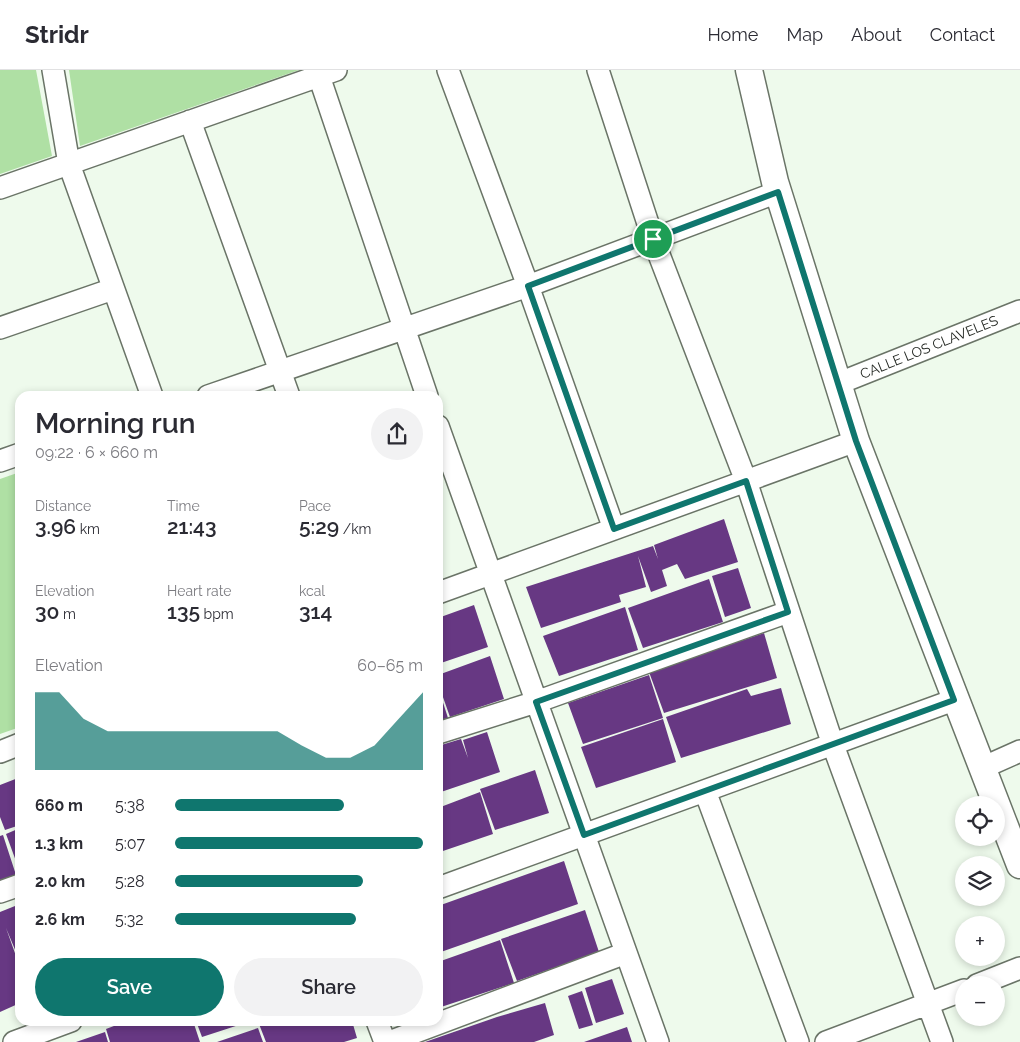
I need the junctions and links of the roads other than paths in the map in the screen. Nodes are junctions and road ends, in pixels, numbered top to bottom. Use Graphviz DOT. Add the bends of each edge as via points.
graph roads {
  1 [pos="53,70"];
  2 [pos="448,70"];
  3 [pos="598,70"];
  4 [pos="749,70"];
  5 [pos="327,73"];
  6 [pos="190,121"];
  7 [pos="69,164"];
  8 [pos="0,188"];
  9 [pos="778,192"];
  10 [pos="653,239"];
  11 [pos="528,286"];
  12 [pos="114,289"];
  13 [pos="1020,311"];
  14 [pos="0,328"];
  15 [pos="404,328"];
  16 [pos="280,371"];
  17 [pos="837,384"];
  18 [pos="150,391"];
  19 [pos="222,391"];
  20 [pos="287,391"];
  21 [pos="425,391"];
  22 [pos="443,441"];
  23 [pos="856,441"];
  24 [pos="15,456"];
  25 [pos="0,461"];
  26 [pos="746,481"];
  27 [pos="614,529"];
  28 [pos="489,574"];
  29 [pos="443,591"];
  30 [pos="788,612"];
  31 [pos="954,700"];
  32 [pos="536,702"];
  33 [pos="443,731"];
  34 [pos="833,745"];
  35 [pos="15,746"];
  36 [pos="1020,751"];
  37 [pos="0,752"];
  38 [pos="982,768"];
  39 [pos="705,791"];
  40 [pos="584,835"];
  41 [pos="1020,865"];
  42 [pos="15,886"];
  43 [pos="443,886"];
  44 [pos="0,892"];
  45 [pos="626,953"];
  46 [pos="1020,968"];
  47 [pos="1000,976"];
  48 [pos="955,994"];
  49 [pos="928,1004"];
  50 [pos="443,1022"];
  51 [pos="57,1026"];
  52 [pos="379,1026"];
  53 [pos="432,1026"];
  54 [pos="14,1042"];
  55 [pos="384,1042"];
  56 [pos="389,1042"];
  57 [pos="658,1042"];
  58 [pos="798,1042"];
  59 [pos="826,1042"];
  60 [pos="942,1042"];
  1 -- 7 [label="street"];
  2 -- 11 [label="street"];
  3 -- 10 [label="street"];
  4 -- 9 [label="main road"];
  5 -- 6 [label="street"];
  5 -- 15 [label="street"];
  6 -- 7 [label="street"];
  6 -- 16 [label="street"];
  7 -- 8 [label="street"];
  7 -- 12 [label="street"];
  9 -- 10 [label="street"];
  9 -- 17 [label="main road"];
  10 -- 11 [label="street"];
  10 -- 26 [label="street"];
  11 -- 15 [label="street"];
  11 -- 27 [label="street"];
  12 -- 14 [label="street"];
  12 -- 18 [label="street"];
  13 -- 17 [label="street, CALLE LOS CLAVELES"];
  15 -- 16 [label="street"];
  15 -- 21 [label="street"];
  16 -- 19 [label="street"];
  16 -- 20 [label="street"];
  17 -- 23 [label="main road"];
  22 -- 28 [label="street"];
  23 -- 26 [label="street"];
  23 -- 31 [label="main road"];
  24 -- 25 [label="street"];
  26 -- 27 [label="street"];
  26 -- 30 [label="street"];
  27 -- 28 [label="street"];
  28 -- 29 [label="street"];
  28 -- 32 [label="street"];
  30 -- 32 [label="street"];
  30 -- 34 [label="street"];
  31 -- 34 [label="street"];
  31 -- 38 [label="main road"];
  32 -- 33 [label="street"];
  32 -- 40 [label="street"];
  34 -- 39 [label="street"];
  34 -- 49 [label="street"];
  35 -- 37 [label="street"];
  36 -- 38 [label="street"];
  38 -- 41 [label="main road"];
  39 -- 40 [label="street"];
  39 -- 58 [label="street"];
  40 -- 43 [label="street"];
  40 -- 45 [label="street"];
  42 -- 44 [label="street"];
  45 -- 50 [label="street"];
  45 -- 57 [label="street"];
  46 -- 47 [label="street"];
  48 -- 49 [label="street"];
  49 -- 59 [label="street"];
  49 -- 60 [label="street"];
  51 -- 54 [label="street"];
  52 -- 55 [label="street"];
  53 -- 56 [label="street"];
}
